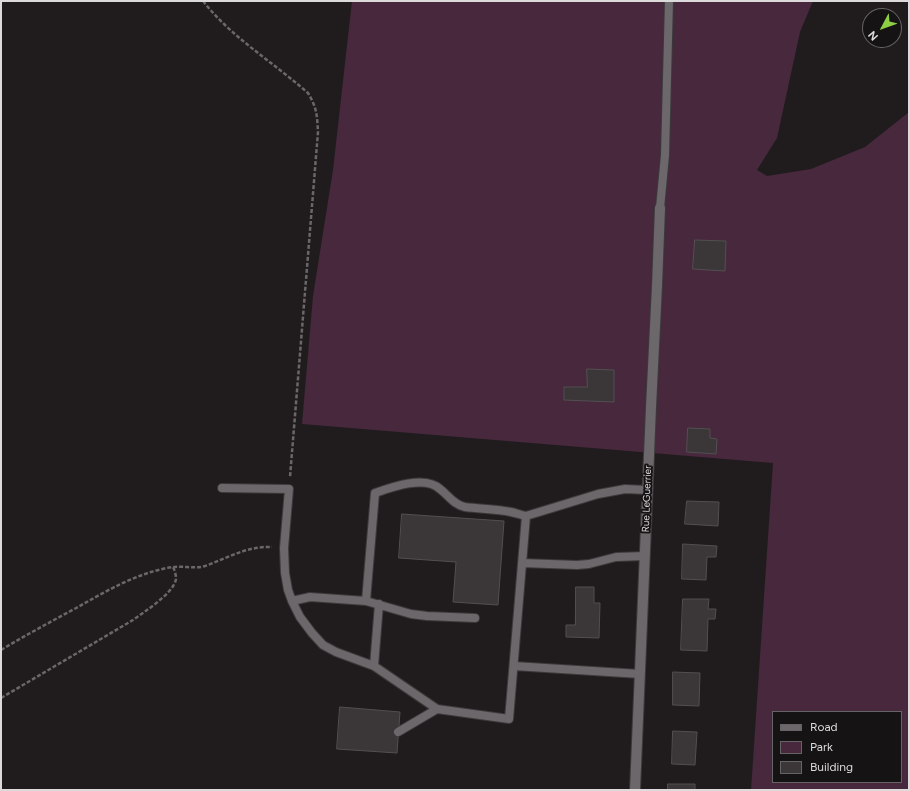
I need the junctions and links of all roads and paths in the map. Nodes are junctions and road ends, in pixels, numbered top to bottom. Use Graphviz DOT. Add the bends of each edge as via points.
graph roads {
  1 [pos="203,1"];
  2 [pos="669,1"];
  3 [pos="660,208"];
  4 [pos="222,488"];
  5 [pos="289,489"];
  6 [pos="647,490"];
  7 [pos="526,516"];
  8 [pos="284,548"];
  9 [pos="645,556"];
  10 [pos="522,563"];
  11 [pos="173,567"];
  12 [pos="292,601"];
  13 [pos="366,601"];
  14 [pos="379,604"];
  15 [pos="475,618"];
  16 [pos="1,650"];
  17 [pos="374,666"];
  18 [pos="514,666"];
  19 [pos="640,674"];
  20 [pos="1,698"];
  21 [pos="437,709"];
  22 [pos="398,732"];
  23 [pos="635,790"];
  1 -- 5 [label="path" via="249,46 308,93 317,116 318,132"];
  2 -- 3 [label="lane" via="665,155"];
  3 -- 6 [label="street, Rue LeGuerrier"];
  4 -- 5 [label="lane"];
  5 -- 8 [label="lane"];
  6 -- 7 [label="lane" via="625,489 598,494"];
  6 -- 9 [label="street, Rue LeGuerrier"];
  7 -- 10 [label="lane"];
  7 -- 13 [label="lane" via="463,506 455,503 439,488 426,483 413,483 375,493"];
  8 -- 11 [label="path" via="254,548 197,568"];
  8 -- 12 [label="lane" via="285,573"];
  9 -- 10 [label="lane" via="616,557 577,565"];
  9 -- 19 [label="street, Rue LeGuerrier"];
  10 -- 18 [label="lane"];
  11 -- 16 [label="path" via="120,584"];
  11 -- 20 [label="path" via="175,582 148,610"];
  12 -- 13 [label="lane" via="310,597"];
  12 -- 17 [label="lane" via="300,617 323,644 336,652"];
  13 -- 14 [label="lane"];
  14 -- 15 [label="lane" via="411,614"];
  14 -- 17 [label="lane"];
  17 -- 21 [label="lane"];
  18 -- 19 [label="lane"];
  18 -- 21 [label="lane" via="509,718"];
  19 -- 23 [label="street, Rue LeGuerrier"];
  21 -- 22 [label="lane"];
}
